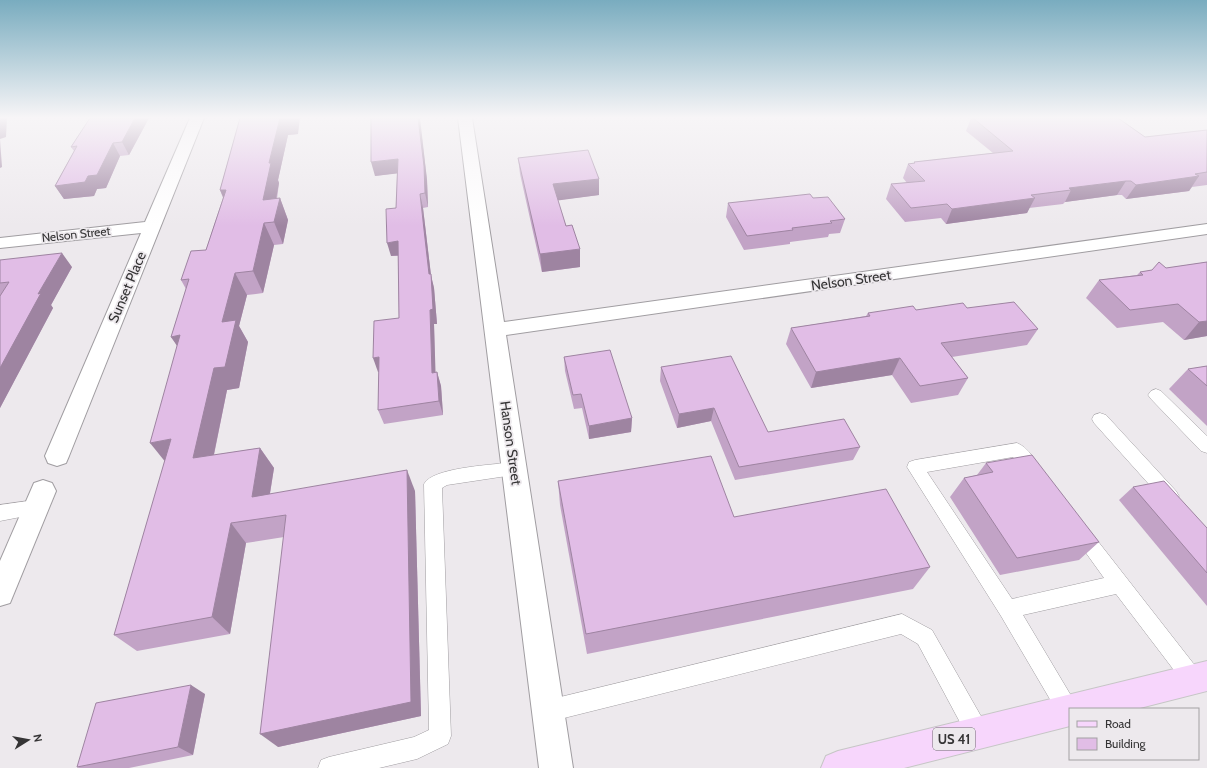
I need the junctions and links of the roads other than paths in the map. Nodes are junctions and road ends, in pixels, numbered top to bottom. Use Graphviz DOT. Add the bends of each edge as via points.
graph roads {
  1 [pos="182,154"];
  2 [pos="470,154"];
  3 [pos="153,226"];
  4 [pos="1207,229"];
  5 [pos="0,243"];
  6 [pos="495,330"];
  7 [pos="1156,395"];
  8 [pos="1100,419"];
  9 [pos="1207,446"];
  10 [pos="57,456"];
  11 [pos="514,469"];
  12 [pos="1045,486"];
  13 [pos="39,500"];
  14 [pos="1180,508"];
  15 [pos="0,513"];
  16 [pos="1068,517"];
  17 [pos="1120,584"];
  18 [pos="0,593"];
  19 [pos="1008,610"];
  20 [pos="1200,678"];
  21 [pos="1069,708"];
  22 [pos="1074,708"];
  23 [pos="1069,709"];
  24 [pos="548,711"];
  25 [pos="978,733"];
  26 [pos="329,768"];
  27 [pos="556,768"];
  28 [pos="838,768"];
  1 -- 3 [label="street, Sunset Place"];
  2 -- 6 [label="street, Hanson Street"];
  3 -- 5 [label="street, Nelson Street"];
  3 -- 10 [label="street, Sunset Place"];
  4 -- 6 [label="street, Nelson Street"];
  6 -- 11 [label="street, Hanson Street"];
  7 -- 9 [label="lane"];
  8 -- 14 [label="lane"];
  11 -- 24 [label="street, Hanson Street"];
  11 -- 26 [label="lane" via="444,478 433,484 440,736 417,748"];
  12 -- 19 [label="lane" via="1017,450 915,467"];
  13 -- 15 [label="lane"];
  13 -- 18 [label="street"];
  16 -- 17 [label="lane"];
  17 -- 19 [label="lane"];
  17 -- 20 [label="lane"];
  19 -- 21 [label="lane"];
  20 -- 22 [label="main road, US 41"];
  23 -- 25 [label="main road, US 41"];
  24 -- 25 [label="lane" via="902,624 925,637"];
  24 -- 27 [label="street, Hanson Street"];
  25 -- 28 [label="main road, US 41"];
}
